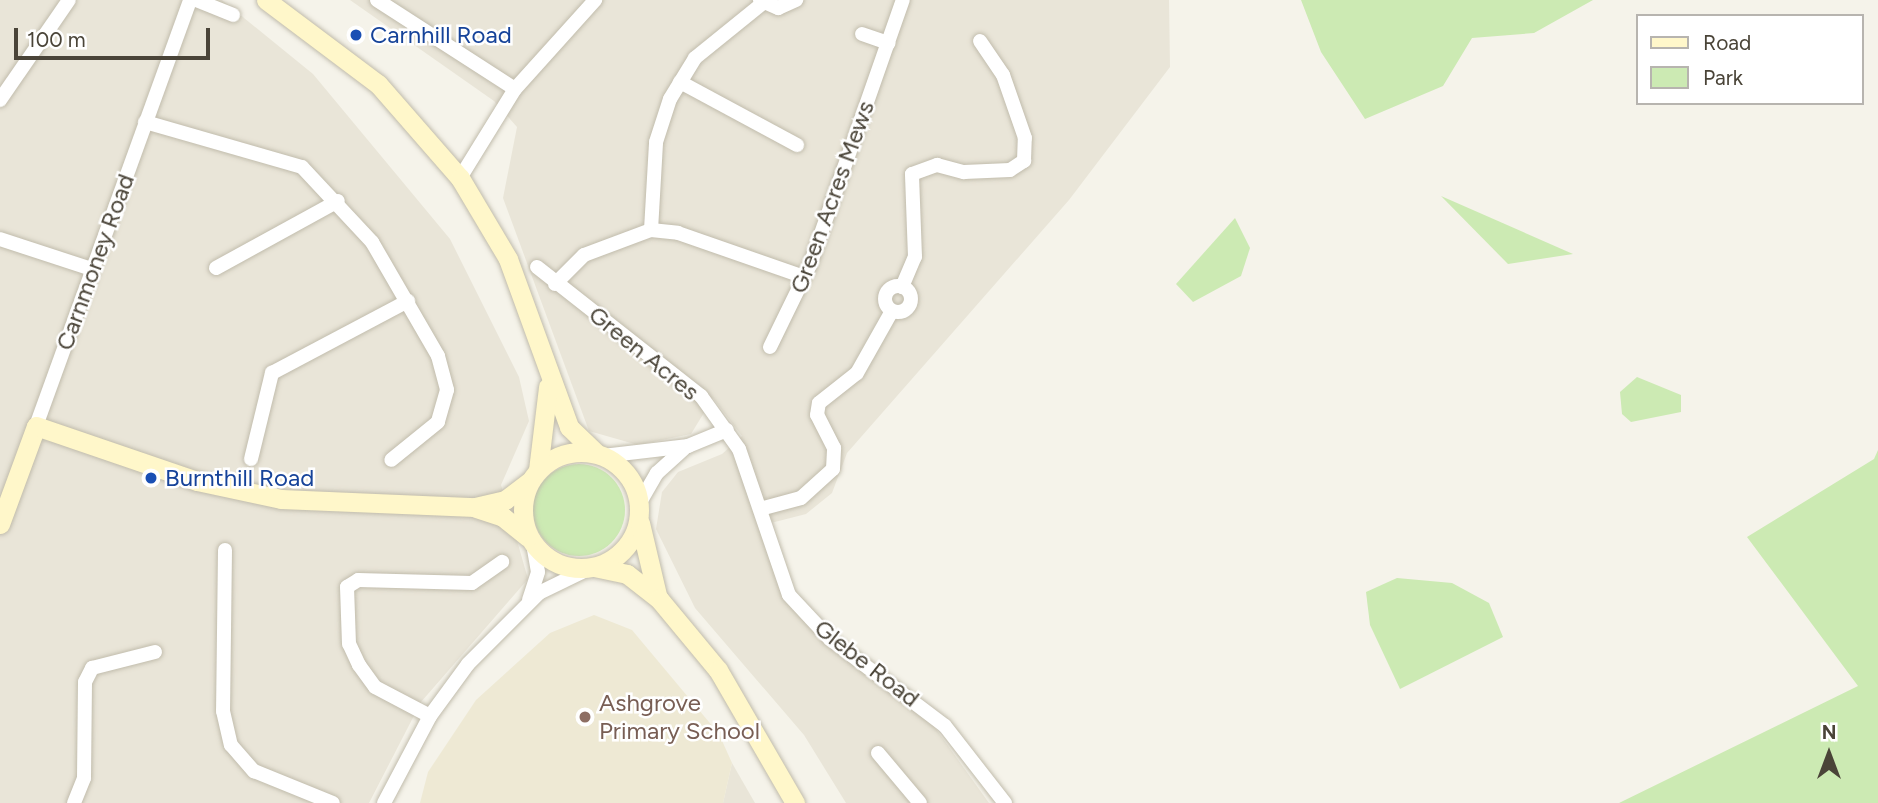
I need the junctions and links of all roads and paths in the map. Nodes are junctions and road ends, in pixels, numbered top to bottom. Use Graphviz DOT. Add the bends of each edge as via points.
graph roads {
  1 [pos="69,0"];
  2 [pos="190,0"];
  3 [pos="196,0"];
  4 [pos="265,0"];
  5 [pos="377,0"];
  6 [pos="595,0"];
  7 [pos="796,0"];
  8 [pos="903,0"];
  9 [pos="762,1"];
  10 [pos="233,15"];
  11 [pos="862,34"];
  12 [pos="980,41"];
  13 [pos="888,43"];
  14 [pos="6,82"];
  15 [pos="681,82"];
  16 [pos="515,89"];
  17 [pos="0,100"];
  18 [pos="145,122"];
  19 [pos="797,145"];
  20 [pos="460,178"];
  21 [pos="338,201"];
  22 [pos="651,230"];
  23 [pos="0,239"];
  24 [pos="537,267"];
  25 [pos="216,268"];
  26 [pos="92,269"];
  27 [pos="804,277"];
  28 [pos="555,284"];
  29 [pos="408,301"];
  30 [pos="770,348"];
  31 [pos="547,368"];
  32 [pos="36,426"];
  33 [pos="727,430"];
  34 [pos="688,446"];
  35 [pos="599,454"];
  36 [pos="251,459"];
  37 [pos="391,460"];
  38 [pos="533,476"];
  39 [pos="475,508"];
  40 [pos="639,508"];
  41 [pos="760,509"];
  42 [pos="0,524"];
  43 [pos="532,542"];
  44 [pos="225,550"];
  45 [pos="502,562"];
  46 [pos="592,567"];
  47 [pos="659,599"];
  48 [pos="526,604"];
  49 [pos="155,652"];
  50 [pos="430,716"];
  51 [pos="878,753"];
  52 [pos="74,803"];
  53 [pos="333,803"];
  54 [pos="384,803"];
  55 [pos="795,803"];
  56 [pos="919,803"];
  57 [pos="1005,803"];
  1 -- 14 [label="street"];
  2 -- 18 [label="street, Carnmoney Road"];
  3 -- 10 [label="street"];
  4 -- 20 [label="street" via="379,84"];
  5 -- 16 [label="street"];
  6 -- 16 [label="street"];
  7 -- 9 [label="street" via="778,8"];
  8 -- 13 [label="street, Green Acres Mews"];
  9 -- 15 [label="street" via="695,58"];
  11 -- 13 [label="street"];
  12 -- 41 [label="street" via="1003,75 1025,138 1024,161 1010,170 964,172 937,165 912,174 915,257 902,287 910,304 892,311 857,373 819,403 817,415 834,448 833,469 801,498"];
  13 -- 27 [label="street, Green Acres Mews"];
  14 -- 17 [label="street"];
  15 -- 19 [label="street"];
  15 -- 22 [label="street" via="656,142"];
  16 -- 20 [label="street"];
  18 -- 21 [label="street" via="290,162 320,180"];
  18 -- 26 [label="street, Carnmoney Road"];
  20 -- 31 [label="street" via="508,259"];
  21 -- 25 [label="street"];
  21 -- 29 [label="street"];
  22 -- 27 [label="street" via="678,233"];
  22 -- 28 [label="street" via="584,255"];
  23 -- 26 [label="street"];
  24 -- 28 [label="street, Green Acres"];
  26 -- 32 [label="street, Carnmoney Road"];
  27 -- 30 [label="street, Green Acres Mews"];
  28 -- 33 [label="street, Green Acres" via="701,396"];
  29 -- 36 [label="street" via="272,373"];
  29 -- 37 [label="street" via="438,356 447,390 438,422"];
  31 -- 35 [label="street" via="569,427"];
  31 -- 38 [label="street"];
  32 -- 39 [label="street" via="250,494"];
  32 -- 42 [label="street, Carnmoney Road"];
  33 -- 34 [label="street"];
  33 -- 41 [label="street, Glebe Road"];
  34 -- 35 [label="street"];
  34 -- 40 [label="street" via="657,472"];
  35 -- 38 [label="street" via="564,454"];
  35 -- 40 [label="street" via="624,470"];
  38 -- 39 [label="street" via="505,500"];
  38 -- 43 [label="street" via="522,511"];
  39 -- 43 [label="street" via="503,517"];
  40 -- 46 [label="street" via="621,553"];
  40 -- 47 [label="street" via="644,560"];
  41 -- 57 [label="street, Glebe Road" via="772,554 804,614 945,726"];
  43 -- 46 [label="street" via="565,566"];
  43 -- 48 [label="street" via="538,572"];
  44 -- 53 [label="street" via="223,711 231,745 254,771"];
  45 -- 50 [label="street" via="464,583 358,580 346,587 349,644 359,664 375,687"];
  46 -- 47 [label="street" via="627,574"];
  46 -- 48 [label="street"];
  47 -- 55 [label="street" via="718,670"];
  48 -- 50 [label="street"];
  49 -- 52 [label="street" via="92,668 85,682 84,778"];
  50 -- 54 [label="street"];
  51 -- 56 [label="street"];
}
